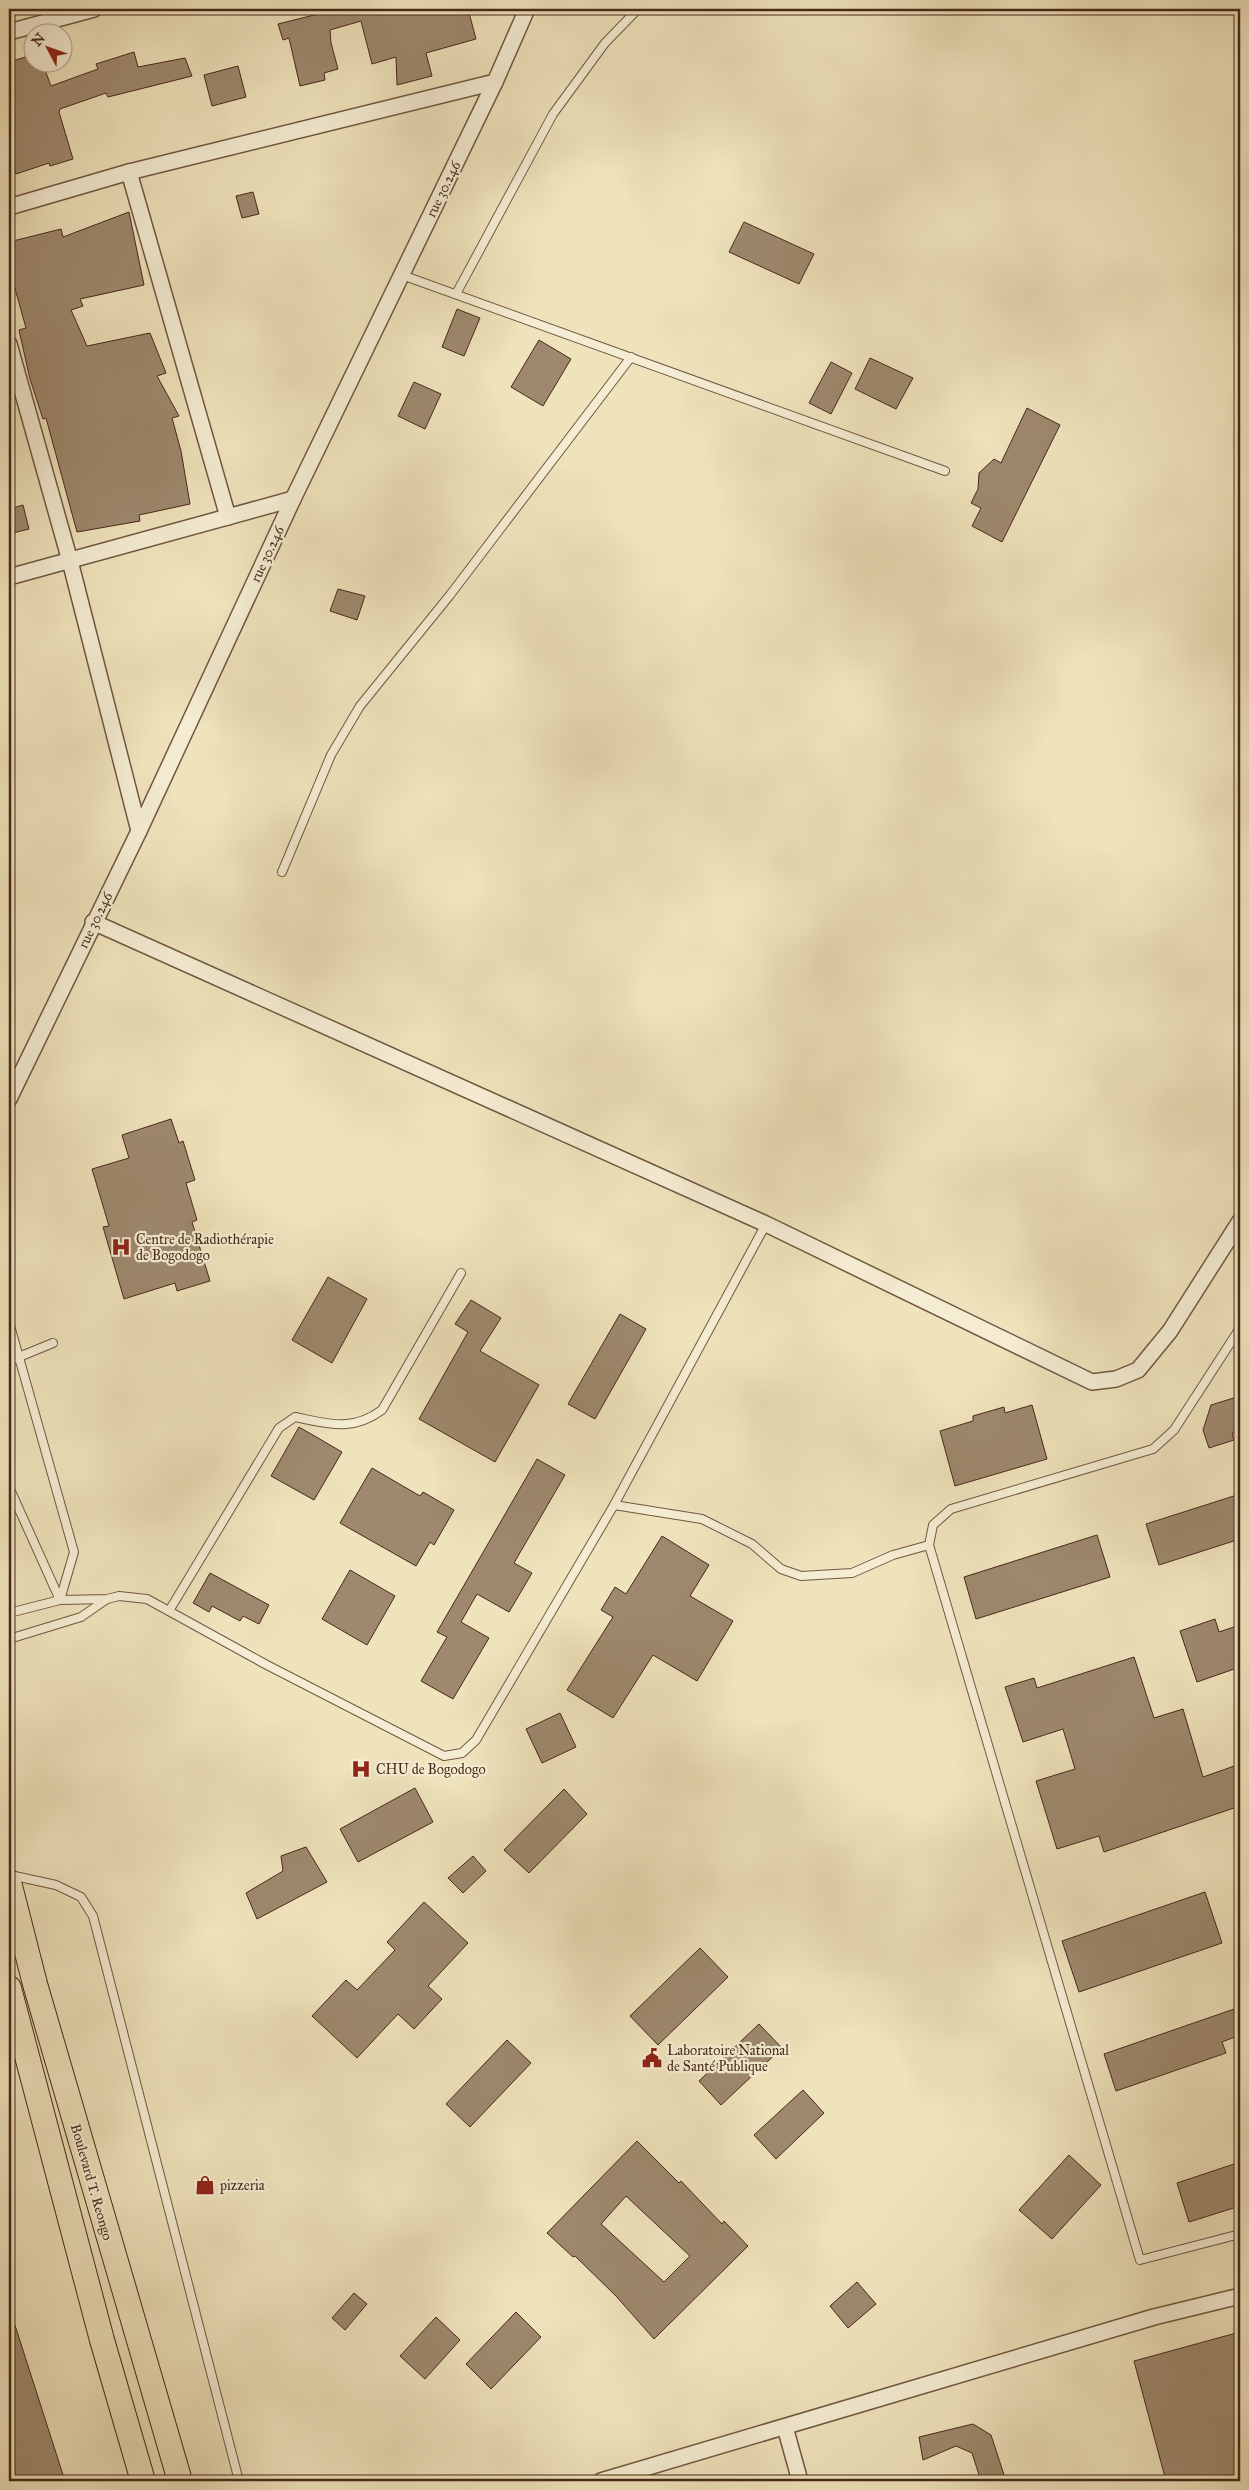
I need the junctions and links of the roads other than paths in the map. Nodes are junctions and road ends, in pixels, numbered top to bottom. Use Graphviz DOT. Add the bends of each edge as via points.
graph roads {
  1 [pos="528,9"];
  2 [pos="638,9"];
  3 [pos="88,10"];
  4 [pos="9,32"];
  5 [pos="495,82"];
  6 [pos="129,172"];
  7 [pos="9,207"];
  8 [pos="402,275"];
  9 [pos="456,294"];
  10 [pos="9,344"];
  11 [pos="631,357"];
  12 [pos="944,471"];
  13 [pos="292,499"];
  14 [pos="228,517"];
  15 [pos="70,561"];
  16 [pos="9,577"];
  17 [pos="138,831"];
  18 [pos="282,872"];
  19 [pos="93,922"];
  20 [pos="9,1099"];
  21 [pos="1240,1221"];
  22 [pos="766,1224"];
  23 [pos="461,1273"];
  24 [pos="9,1322"];
  25 [pos="1240,1328"];
  26 [pos="53,1343"];
  27 [pos="19,1357"];
  28 [pos="9,1361"];
  29 [pos="9,1487"];
  30 [pos="614,1505"];
  31 [pos="929,1545"];
  32 [pos="60,1600"];
  33 [pos="107,1600"];
  34 [pos="170,1611"];
  35 [pos="9,1613"];
  36 [pos="9,1639"];
  37 [pos="9,1875"];
  38 [pos="9,1882"];
  39 [pos="9,1988"];
  40 [pos="1240,2234"];
  41 [pos="1240,2296"];
  42 [pos="786,2427"];
  43 [pos="143,2481"];
  44 [pos="180,2481"];
  45 [pos="239,2481"];
  46 [pos="601,2481"];
  47 [pos="800,2481"];
  1 -- 5 [label="street, rue 30.246"];
  2 -- 9 [label="lane" via="604,43 553,114"];
  3 -- 4 [label="street"];
  5 -- 6 [label="street"];
  5 -- 8 [label="street, rue 30.246"];
  6 -- 7 [label="street"];
  6 -- 14 [label="street"];
  8 -- 9 [label="lane"];
  8 -- 13 [label="street, rue 30.246"];
  9 -- 11 [label="lane"];
  10 -- 15 [label="street"];
  11 -- 12 [label="lane"];
  11 -- 18 [label="lane" via="450,595 360,706 331,755"];
  13 -- 14 [label="street"];
  13 -- 17 [label="street, rue 30.246"];
  14 -- 15 [label="street"];
  15 -- 16 [label="street"];
  15 -- 17 [label="street"];
  17 -- 19 [label="street, rue 30.246"];
  19 -- 20 [label="street, rue 30.246"];
  19 -- 22 [label="street"];
  21 -- 22 [label="street" via="1170,1331 1138,1370 1116,1379 1092,1382"];
  22 -- 30 [label="lane"];
  23 -- 34 [label="lane" via="382,1410 367,1421 342,1425 295,1417 279,1428"];
  24 -- 27 [label="lane"];
  25 -- 31 [label="lane" via="1174,1430 1153,1449 951,1509 933,1525"];
  26 -- 27 [label="lane"];
  27 -- 28 [label="lane"];
  27 -- 32 [label="lane" via="74,1552"];
  29 -- 32 [label="lane"];
  30 -- 31 [label="lane" via="702,1519 752,1544 781,1570 801,1576 852,1573 893,1555"];
  30 -- 34 [label="lane" via="476,1740 462,1753 444,1756"];
  31 -- 40 [label="lane" via="1140,2260"];
  32 -- 33 [label="lane"];
  32 -- 35 [label="lane"];
  33 -- 34 [label="lane" via="120,1596 147,1599"];
  33 -- 36 [label="lane" via="82,1617"];
  37 -- 45 [label="lane" via="56,1885 81,1897 93,1916"];
  38 -- 44 [label="main road, Boulevard T. Reongo" via="38,1993"];
  39 -- 43 [label="main road" via="102,2340"];
  41 -- 42 [label="street" via="1154,2317"];
  42 -- 46 [label="street"];
  42 -- 47 [label="street"];
}
